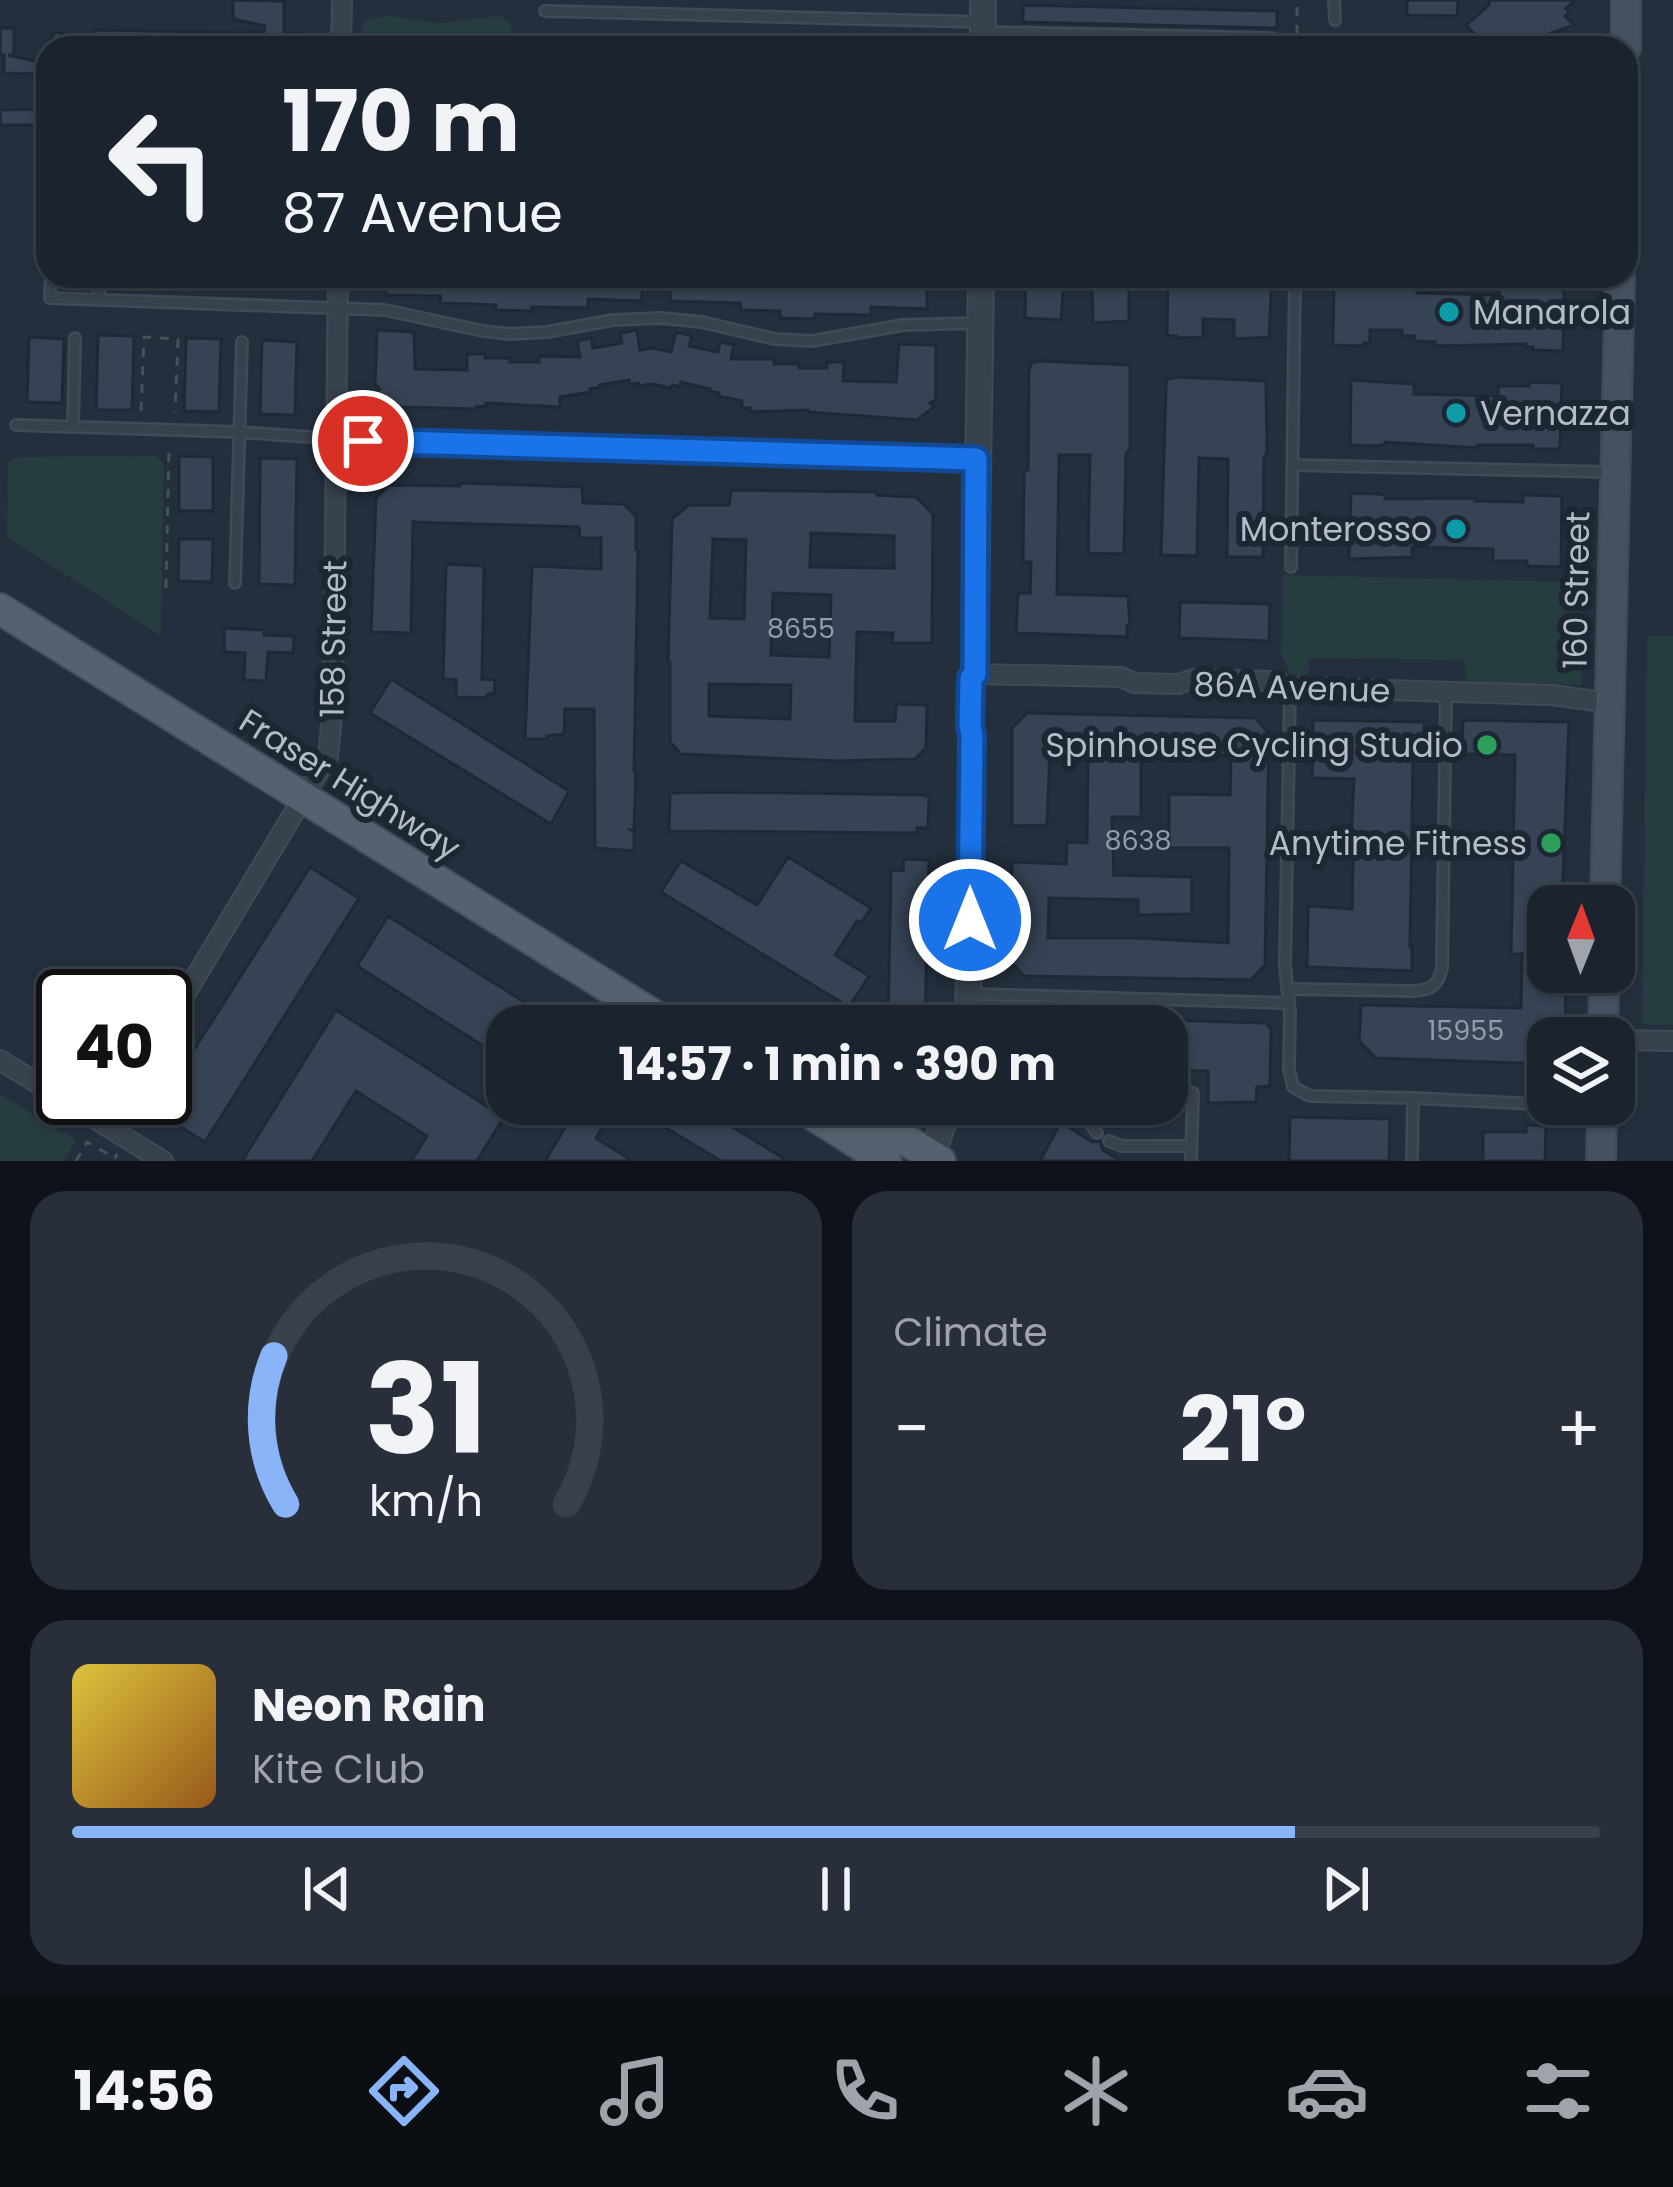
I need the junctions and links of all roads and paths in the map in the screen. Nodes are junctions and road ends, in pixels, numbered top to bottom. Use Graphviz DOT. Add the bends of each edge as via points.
graph roads {
  1 [pos="342,0"];
  2 [pos="1297,0"];
  3 [pos="1334,0"];
  4 [pos="1627,0"];
  5 [pos="545,11"];
  6 [pos="1335,20"];
  7 [pos="983,25"];
  8 [pos="341,36"];
  9 [pos="1225,36"];
  10 [pos="1297,36"];
  11 [pos="1626,36"];
  12 [pos="50,288"];
  13 [pos="100,288"];
  14 [pos="338,288"];
  15 [pos="980,288"];
  16 [pos="1295,288"];
  17 [pos="1621,288"];
  18 [pos="99,300"];
  19 [pos="338,308"];
  20 [pos="980,323"];
  21 [pos="75,338"];
  22 [pos="242,342"];
  23 [pos="141,411"];
  24 [pos="176,412"];
  25 [pos="16,425"];
  26 [pos="73,427"];
  27 [pos="239,432"];
  28 [pos="336,439"];
  29 [pos="169,447"];
  30 [pos="976,459"];
  31 [pos="1293,465"];
  32 [pos="1615,472"];
  33 [pos="1291,567"];
  34 [pos="235,584"];
  35 [pos="166,588"];
  36 [pos="0,609"];
  37 [pos="975,674"];
  38 [pos="1290,687"];
  39 [pos="1446,692"];
  40 [pos="1610,703"];
  41 [pos="304,800"];
  42 [pos="1606,885"];
  43 [pos="192,984"];
  44 [pos="1287,989"];
  45 [pos="970,994"];
  46 [pos="1062,997"];
  47 [pos="1289,1003"];
  48 [pos="639,1005"];
  49 [pos="969,1005"];
  50 [pos="1062,1005"];
  51 [pos="1635,1040"];
  52 [pos="1673,1041"];
  53 [pos="0,1060"];
  54 [pos="1188,1093"];
  55 [pos="1413,1098"];
  56 [pos="1527,1103"];
  57 [pos="829,1125"];
  58 [pos="881,1125"];
  59 [pos="944,1125"];
  60 [pos="1091,1125"];
  61 [pos="1602,1125"];
  62 [pos="106,1126"];
  63 [pos="1097,1133"];
  64 [pos="1108,1141"];
  65 [pos="123,1145"];
  66 [pos="1192,1147"];
  67 [pos="934,1159"];
  68 [pos="76,1161"];
  69 [pos="164,1161"];
  70 [pos="886,1161"];
  71 [pos="1191,1161"];
  72 [pos="1412,1161"];
  73 [pos="1601,1161"];
  1 -- 8 [label="street"];
  2 -- 10 [label="path"];
  3 -- 6 [label="lane"];
  4 -- 11 [label="main road"];
  5 -- 7 [label="lane"];
  7 -- 9 [label="lane"];
  12 -- 18 [label="lane" via="50,298"];
  13 -- 18 [label="lane"];
  14 -- 19 [label="street, 158 Street"];
  15 -- 20 [label="street"];
  16 -- 31 [label="lane"];
  17 -- 32 [label="main road, 160 Street"];
  18 -- 19 [label="lane"];
  19 -- 20 [label="lane" via="519,334 662,318 812,341"];
  19 -- 28 [label="street, 158 Street"];
  20 -- 30 [label="street"];
  21 -- 26 [label="lane"];
  22 -- 27 [label="lane"];
  23 -- 24 [label="path" via="143,338 178,339"];
  25 -- 26 [label="lane"];
  26 -- 27 [label="lane"];
  27 -- 28 [label="lane"];
  27 -- 34 [label="lane"];
  28 -- 30 [label="street"];
  28 -- 41 [label="street, 158 Street" via="331,738"];
  29 -- 35 [label="path"];
  30 -- 37 [label="street"];
  31 -- 32 [label="lane"];
  31 -- 33 [label="lane"];
  32 -- 40 [label="main road, 160 Street"];
  36 -- 41 [label="main road, Fraser Highway"];
  37 -- 38 [label="street, 86A Avenue"];
  37 -- 45 [label="street"];
  38 -- 39 [label="street, 86A Avenue"];
  38 -- 44 [label="lane"];
  39 -- 40 [label="street, 86A Avenue"];
  39 -- 44 [label="lane" via="1437,984 1413,991"];
  40 -- 42 [label="main road, 160 Street"];
  41 -- 43 [label="street, 158 Street"];
  41 -- 48 [label="main road, Fraser Highway"];
  44 -- 47 [label="lane"];
  45 -- 46 [label="lane"];
  45 -- 49 [label="street"];
  46 -- 47 [label="lane"];
  46 -- 50 [label="lane"];
  47 -- 55 [label="lane" via="1290,1076 1299,1092"];
  51 -- 52 [label="street"];
  53 -- 62 [label="street"];
  54 -- 66 [label="lane"];
  55 -- 56 [label="lane"];
  55 -- 72 [label="lane"];
  57 -- 70 [label="main road"];
  58 -- 67 [label="main road"];
  59 -- 67 [label="street"];
  60 -- 63 [label="lane"];
  61 -- 73 [label="main road"];
  62 -- 69 [label="street"];
  64 -- 66 [label="lane"];
  65 -- 68 [label="path" via="115,1158 87,1142"];
  66 -- 71 [label="lane"];
}
